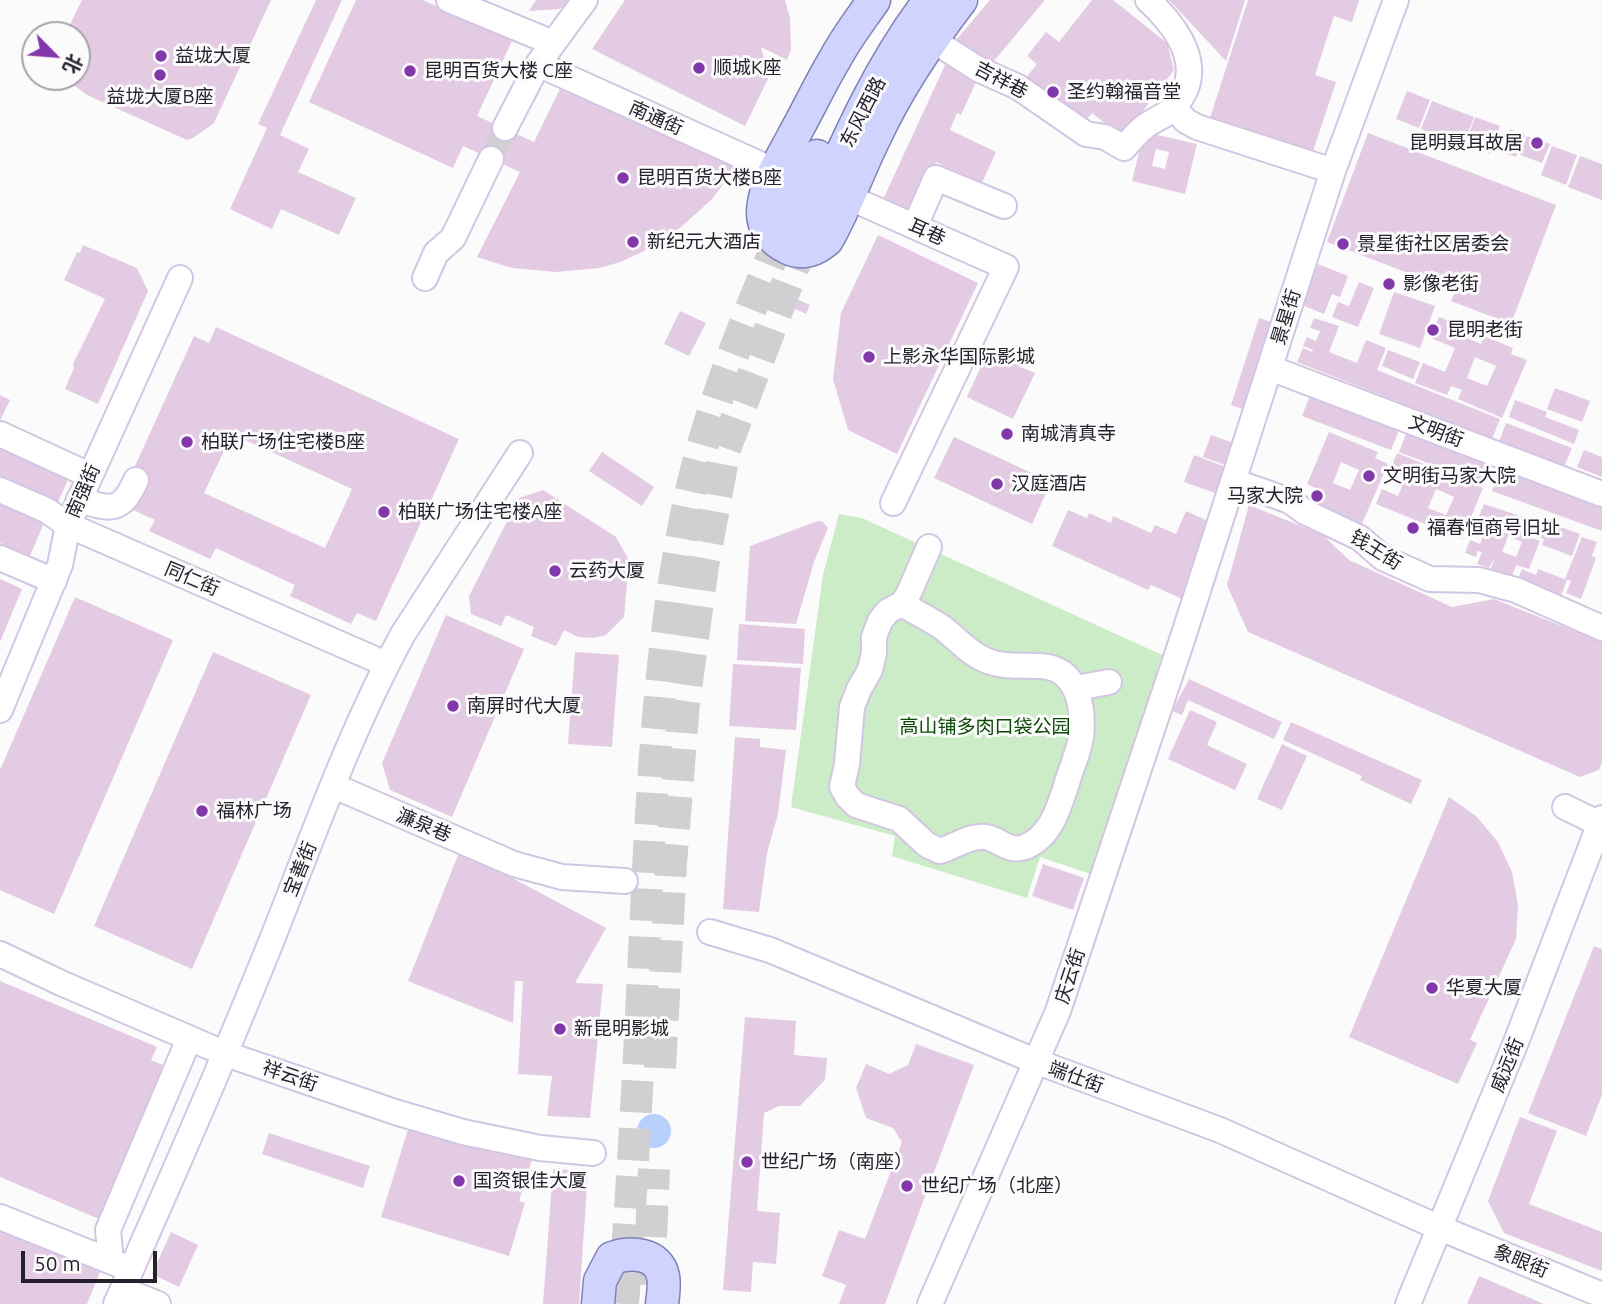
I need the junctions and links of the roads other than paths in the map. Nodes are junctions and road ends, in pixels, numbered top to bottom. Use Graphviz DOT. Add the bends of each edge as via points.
graph roads {
  1 [pos="449,0"];
  2 [pos="585,0"];
  3 [pos="874,0"];
  4 [pos="905,0"];
  5 [pos="930,0"];
  6 [pos="961,0"];
  7 [pos="1148,0"];
  8 [pos="1396,0"];
  9 [pos="931,39"];
  10 [pos="552,43"];
  11 [pos="538,64"];
  12 [pos="1174,108"];
  13 [pos="505,128"];
  14 [pos="491,159"];
  15 [pos="775,171"];
  16 [pos="1333,171"];
  17 [pos="848,197"];
  18 [pos="1004,206"];
  19 [pos="915,226"];
  20 [pos="180,278"];
  21 [pos="425,278"];
  22 [pos="1270,369"];
  23 [pos="0,434"];
  24 [pos="520,453"];
  25 [pos="89,475"];
  26 [pos="136,480"];
  27 [pos="1233,481"];
  28 [pos="0,490"];
  29 [pos="1602,494"];
  30 [pos="79,499"];
  31 [pos="893,503"];
  32 [pos="68,525"];
  33 [pos="929,547"];
  34 [pos="0,558"];
  35 [pos="54,581"];
  36 [pos="902,604"];
  37 [pos="1602,628"];
  38 [pos="1183,637"];
  39 [pos="386,664"];
  40 [pos="1109,682"];
  41 [pos="1076,688"];
  42 [pos="0,710"];
  43 [pos="334,786"];
  44 [pos="1564,807"];
  45 [pos="1601,822"];
  46 [pos="625,881"];
  47 [pos="710,932"];
  48 [pos="0,954"];
  49 [pos="190,1039"];
  50 [pos="226,1054"];
  51 [pos="1035,1061"];
  52 [pos="593,1153"];
  53 [pos="0,1217"];
  54 [pos="1440,1228"];
  55 [pos="106,1259"];
  56 [pos="123,1288"];
  57 [pos="1602,1295"];
  58 [pos="931,1303"];
  59 [pos="158,1304"];
  60 [pos="598,1304"];
  61 [pos="662,1304"];
  62 [pos="1408,1304"];
  1 -- 10 [label="street"];
  2 -- 10 [label="street"];
  3 -- 15 [label="main road" via="835,58"];
  4 -- 5 [label="main road, 东风西路" via="846,95 797,225 864,104"];
  6 -- 9 [label="main road"];
  7 -- 12 [label="street" via="1186,50 1188,83"];
  8 -- 16 [label="street, 景星街"];
  9 -- 12 [label="street, 吉祥巷" via="978,69 1018,87 1086,134 1105,137 1124,148 1143,127"];
  9 -- 17 [label="main road" via="898,91"];
  10 -- 11 [label="street"];
  11 -- 13 [label="street"];
  11 -- 15 [label="street, 南通街"];
  12 -- 16 [label="street" via="1197,127"];
  14 -- 21 [label="street" via="453,238 436,253"];
  15 -- 17 [label="main road" via="763,210 765,225 771,236 792,249 805,252 827,240"];
  16 -- 22 [label="street, 景星街"];
  17 -- 19 [label="street, 耳巷"];
  18 -- 19 [label="street" via="936,178"];
  19 -- 31 [label="street, 耳巷" via="1006,267"];
  20 -- 25 [label="street, 南强街"];
  22 -- 27 [label="street, 景星街"];
  22 -- 29 [label="street, 文明街"];
  23 -- 25 [label="street"];
  24 -- 39 [label="street, 宝善街"];
  25 -- 30 [label="street, 南强街"];
  26 -- 30 [label="street" via="120,505 102,507"];
  27 -- 37 [label="street, 钱王街" via="1290,501 1360,538 1383,558 1430,579 1479,580 1516,590"];
  27 -- 38 [label="street, 景星街"];
  28 -- 32 [label="street, 同仁街"];
  30 -- 32 [label="street, 南强街"];
  32 -- 35 [label="street, 南强街"];
  32 -- 39 [label="street, 同仁街"];
  33 -- 36 [label="street"];
  34 -- 35 [label="street"];
  35 -- 42 [label="street, 南强街"];
  36 -- 41 [label="street" via="982,659 1054,669"];
  36 -- 41 [label="street" via="888,611 874,637 870,670 852,707 842,787 856,806 898,819 927,845 940,851 989,837 1016,849 1043,836 1061,802 1081,738"];
  38 -- 51 [label="street, 庆云街" via="1058,1011"];
  39 -- 43 [label="street, 宝善街"];
  40 -- 41 [label="street"];
  43 -- 46 [label="street, 濂泉巷" via="514,864 562,877"];
  43 -- 50 [label="street, 宝善街"];
  44 -- 45 [label="street"];
  45 -- 54 [label="street, 威远街"];
  47 -- 51 [label="street, 端仕街" via="770,950"];
  48 -- 49 [label="street, 祥云街"];
  49 -- 50 [label="street, 祥云街"];
  49 -- 55 [label="street" via="108,1230"];
  50 -- 52 [label="street, 祥云街" via="463,1132 540,1148"];
  50 -- 56 [label="street, 宝善街"];
  51 -- 54 [label="street, 端仕街" via="1220,1130"];
  51 -- 58 [label="street, 庆云街"];
  53 -- 55 [label="street"];
  54 -- 57 [label="street, 象眼街"];
  54 -- 62 [label="street, 威远街"];
  55 -- 56 [label="street"];
  56 -- 59 [label="street"];
  60 -- 61 [label="main road" via="600,1282 612,1258 636,1253 660,1268"];
}
